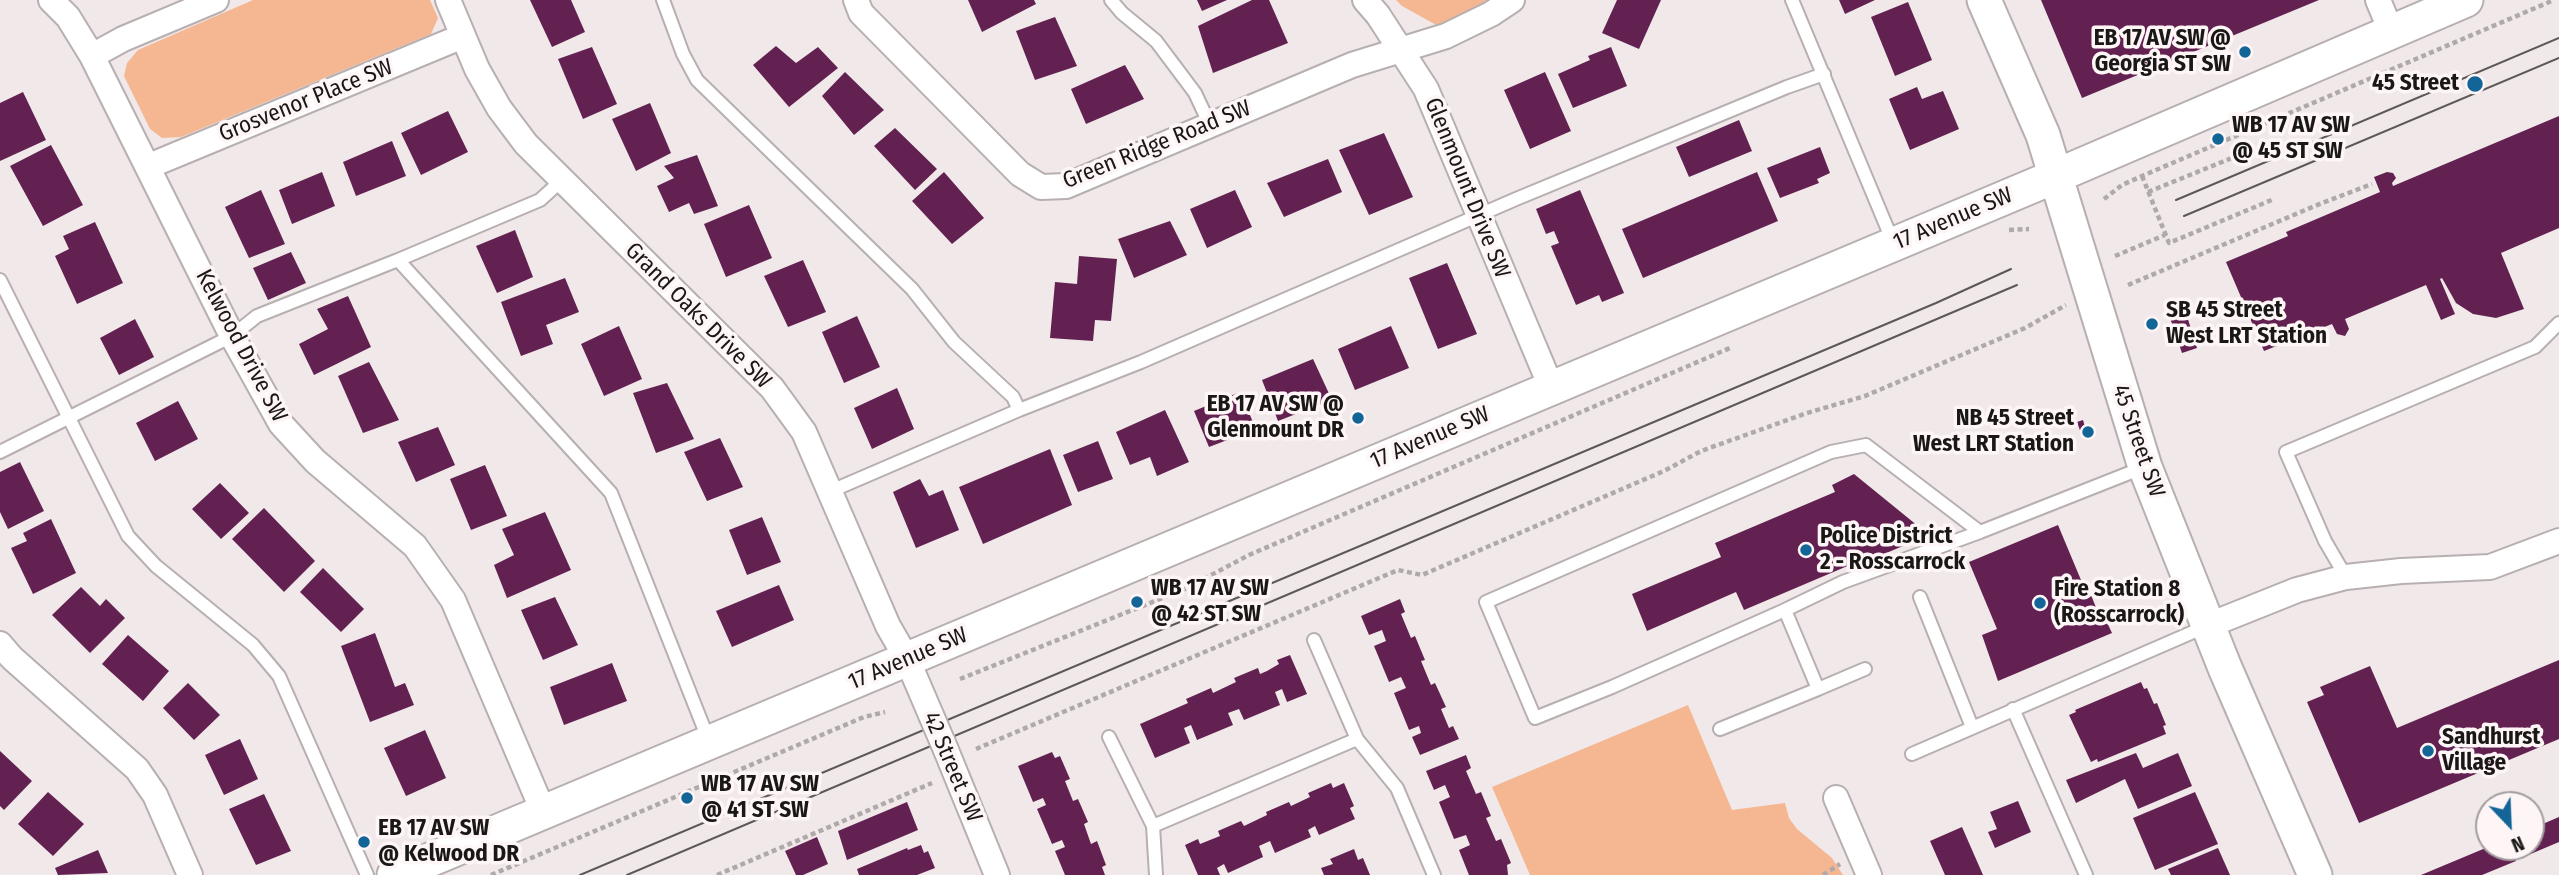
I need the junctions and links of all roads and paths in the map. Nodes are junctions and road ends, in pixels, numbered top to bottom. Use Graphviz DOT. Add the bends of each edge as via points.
graph roads {
  1 [pos="51,0"];
  2 [pos="216,0"];
  3 [pos="448,0"];
  4 [pos="663,0"];
  5 [pos="856,0"];
  6 [pos="1111,0"];
  7 [pos="1365,0"];
  8 [pos="1512,0"];
  9 [pos="1792,0"];
  10 [pos="1984,0"];
  11 [pos="2378,0"];
  12 [pos="2466,0"];
  13 [pos="2554,0"];
  14 [pos="2390,31"];
  15 [pos="463,36"];
  16 [pos="1401,50"];
  17 [pos="92,56"];
  18 [pos="1824,74"];
  19 [pos="1210,125"];
  20 [pos="2254,149"];
  21 [pos="149,166"];
  22 [pos="2056,176"];
  23 [pos="2142,176"];
  24 [pos="562,180"];
  25 [pos="2372,184"];
  26 [pos="2148,192"];
  27 [pos="2104,199"];
  28 [pos="2274,199"];
  29 [pos="1478,215"];
  30 [pos="2029,229"];
  31 [pos="1999,233"];
  32 [pos="2165,235"];
  33 [pos="1894,244"];
  34 [pos="2115,256"];
  35 [pos="398,260"];
  36 [pos="0,281"];
  37 [pos="2129,285"];
  38 [pos="2066,305"];
  39 [pos="2559,323"];
  40 [pos="232,336"];
  41 [pos="1733,347"];
  42 [pos="1551,387"];
  43 [pos="1019,410"];
  44 [pos="68,418"];
  45 [pos="0,452"];
  46 [pos="2145,467"];
  47 [pos="831,491"];
  48 [pos="1980,532"];
  49 [pos="2559,541"];
  50 [pos="2346,577"];
  51 [pos="1920,597"];
  52 [pos="1785,610"];
  53 [pos="2207,626"];
  54 [pos="1314,640"];
  55 [pos="0,644"];
  56 [pos="907,659"];
  57 [pos="1865,670"];
  58 [pos="960,679"];
  59 [pos="1818,690"];
  60 [pos="2013,709"];
  61 [pos="885,712"];
  62 [pos="1972,727"];
  63 [pos="1720,729"];
  64 [pos="1109,737"];
  65 [pos="1357,739"];
  66 [pos="709,742"];
  67 [pos="976,749"];
  68 [pos="1912,754"];
  69 [pos="933,783"];
  70 [pos="1836,799"];
  71 [pos="543,811"];
  72 [pos="1153,826"];
  73 [pos="190,875"];
  74 [pos="367,875"];
  75 [pos="394,875"];
  76 [pos="491,875"];
  77 [pos="717,875"];
  78 [pos="997,875"];
  79 [pos="1156,875"];
  80 [pos="1434,875"];
  81 [pos="1869,875"];
  82 [pos="2086,875"];
  83 [pos="2315,875"];
  1 -- 17 [label="street, Kelwood Drive SW" via="68,17"];
  2 -- 17 [label="street"];
  3 -- 15 [label="street, Grand Oaks Drive SW"];
  4 -- 43 [label="lane" via="697,80 912,289 954,342 1013,397"];
  5 -- 19 [label="street, Green Ridge Road SW" via="861,13 973,127 1020,174 1041,187 1066,186"];
  6 -- 19 [label="lane" via="1156,41 1195,93"];
  7 -- 16 [label="street, Glenmount Drive SW"];
  8 -- 16 [label="street, Green Ridge Road SW" via="1446,36"];
  9 -- 18 [label="lane"];
  10 -- 22 [label="main road, 45 Street SW"];
  11 -- 14 [label="street"];
  12 -- 14 [label="main road, 17 Avenue SW"];
  13 -- 23 [label="path"];
  14 -- 22 [label="main road, 17 Avenue SW"];
  15 -- 21 [label="street, Grosvenor Place SW"];
  15 -- 24 [label="street, Grand Oaks Drive SW" via="499,108 526,145"];
  16 -- 19 [label="street, Green Ridge Road SW" via="1352,65"];
  16 -- 29 [label="street, Glenmount Drive SW" via="1426,89"];
  17 -- 21 [label="street, Kelwood Drive SW"];
  18 -- 29 [label="lane"];
  18 -- 33 [label="lane"];
  20 -- 26 [label="path"];
  21 -- 40 [label="street, Kelwood Drive SW"];
  22 -- 33 [label="main road, 17 Avenue SW"];
  22 -- 46 [label="main road, 45 Street SW"];
  23 -- 26 [label="path"];
  23 -- 27 [label="path"];
  24 -- 35 [label="lane" via="540,200"];
  24 -- 47 [label="street, Grand Oaks Drive SW" via="772,388 804,432"];
  25 -- 37 [label="path"];
  26 -- 32 [label="path"];
  28 -- 32 [label="path" via="2169,243"];
  29 -- 42 [label="street, Glenmount Drive SW"];
  29 -- 43 [label="lane" via="1141,362"];
  30 -- 31 [label="path"];
  32 -- 34 [label="path"];
  33 -- 42 [label="main road, 17 Avenue SW"];
  35 -- 40 [label="lane" via="257,316"];
  35 -- 66 [label="lane" via="611,493"];
  36 -- 44 [label="lane"];
  38 -- 67 [label="path" via="2025,328 1865,396 1702,451 1422,575 1398,570"];
  39 -- 50 [label="lane" via="2535,347 2286,452"];
  40 -- 44 [label="lane"];
  40 -- 71 [label="street, Kelwood Drive SW" via="281,424 315,460 415,546 453,600"];
  41 -- 58 [label="path" via="1249,555 1185,589"];
  42 -- 56 [label="main road, 17 Avenue SW"];
  43 -- 47 [label="lane"];
  44 -- 45 [label="lane"];
  44 -- 74 [label="lane" via="128,536 156,566 253,645 279,676"];
  46 -- 48 [label="lane"];
  46 -- 53 [label="main road, 45 Street SW"];
  47 -- 56 [label="street, Grand Oaks Drive SW" via="888,626"];
  48 -- 52 [label="lane" via="1843,582"];
  48 -- 52 [label="lane" via="1866,445 1831,452 1486,602 1535,718"];
  49 -- 50 [label="street" via="2490,567"];
  50 -- 53 [label="street" via="2297,590"];
  51 -- 62 [label="lane"];
  52 -- 59 [label="lane"];
  53 -- 60 [label="lane"];
  53 -- 83 [label="main road, 45 Street SW"];
  54 -- 65 [label="lane"];
  55 -- 73 [label="street" via="137,769 155,795"];
  56 -- 66 [label="main road, 17 Avenue SW"];
  56 -- 78 [label="street, 42 Street SW, bridge"];
  57 -- 59 [label="lane"];
  59 -- 63 [label="lane"];
  60 -- 62 [label="lane"];
  60 -- 82 [label="lane"];
  61 -- 76 [label="path"];
  62 -- 68 [label="lane"];
  64 -- 72 [label="lane"];
  65 -- 72 [label="lane"];
  65 -- 80 [label="lane" via="1397,788"];
  66 -- 71 [label="main road, 17 Avenue SW"];
  69 -- 77 [label="path"];
  70 -- 81 [label="street"];
  71 -- 75 [label="main road, 17 Avenue SW"];
  72 -- 79 [label="lane"];
}
